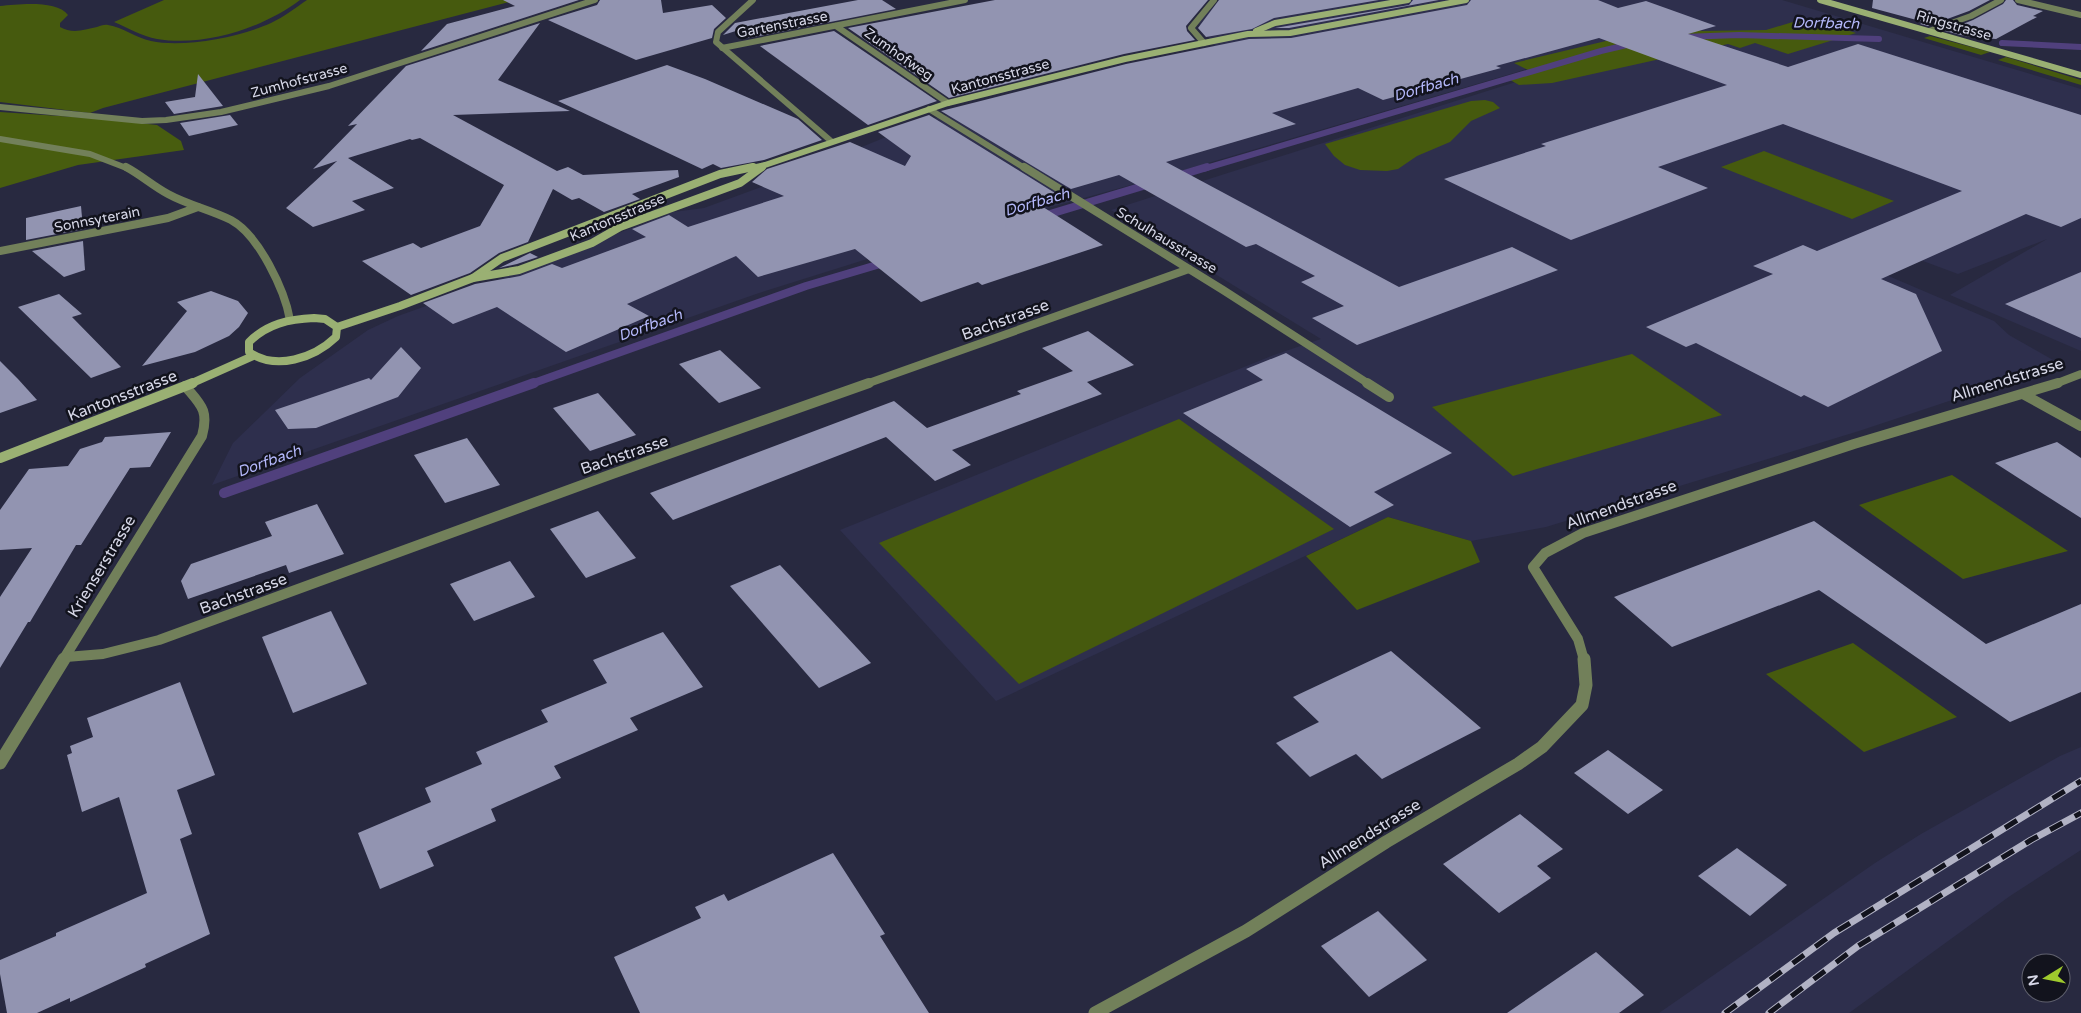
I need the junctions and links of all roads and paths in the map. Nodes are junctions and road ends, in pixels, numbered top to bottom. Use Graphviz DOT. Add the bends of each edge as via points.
graph roads {
  1 [pos="595,0"];
  2 [pos="753,0"];
  3 [pos="965,0"];
  4 [pos="1214,0"];
  5 [pos="1408,0"];
  6 [pos="1466,0"];
  7 [pos="1820,0"];
  8 [pos="2001,0"];
  9 [pos="2018,0"];
  10 [pos="2081,15"];
  11 [pos="836,26"];
  12 [pos="1929,31"];
  13 [pos="1248,34"];
  14 [pos="1204,43"];
  15 [pos="722,48"];
  16 [pos="2081,76"];
  17 [pos="948,103"];
  18 [pos="0,107"];
  19 [pos="929,109"];
  20 [pos="0,138"];
  21 [pos="832,141"];
  22 [pos="765,165"];
  23 [pos="198,207"];
  24 [pos="0,251"];
  25 [pos="1189,269"];
  26 [pos="473,278"];
  27 [pos="290,320"];
  28 [pos="337,327"];
  29 [pos="253,356"];
  30 [pos="2081,374"];
  31 [pos="185,386"];
  32 [pos="2023,394"];
  33 [pos="1389,397"];
  34 [pos="2081,426"];
  35 [pos="0,458"];
  36 [pos="66,656"];
  37 [pos="0,763"];
  38 [pos="1095,1013"];
  1 -- 18 [label="street, Zumhofstrasse" via="299,95 212,113 140,120"];
  2 -- 15 [label="street" via="718,32 716,42"];
  3 -- 11 [label="street, Gartenstrasse"];
  4 -- 14 [label="street" via="1191,28"];
  5 -- 13 [label="main road, Kantonsstrasse" via="1275,23"];
  6 -- 13 [label="main road, Kantonsstrasse" via="1290,32"];
  7 -- 12 [label="main road, Ringstrasse"];
  8 -- 12 [label="street" via="1971,16"];
  9 -- 10 [label="street"];
  11 -- 15 [label="street, Gartenstrasse"];
  11 -- 17 [label="street, Zumhofweg"];
  12 -- 16 [label="main road, Ringstrasse"];
  13 -- 14 [label="main road, Kantonsstrasse"];
  14 -- 17 [label="main road, Kantonsstrasse" via="1090,67"];
  15 -- 21 [label="street"];
  17 -- 19 [label="main road, Kantonsstrasse"];
  19 -- 21 [label="main road, Kantonsstrasse"];
  19 -- 25 [label="street, Schulhausstrasse"];
  20 -- 23 [label="street" via="90,154 128,168 168,194"];
  21 -- 22 [label="main road, Kantonsstrasse"];
  22 -- 26 [label="main road, Kantonsstrasse" via="720,174 502,258"];
  22 -- 26 [label="main road, Kantonsstrasse" via="740,183 620,227 592,243 519,270"];
  23 -- 24 [label="street, Sonnsyterain" via="168,218"];
  23 -- 27 [label="street" via="233,221 249,236 269,264 287,302"];
  25 -- 33 [label="street, Schulhausstrasse"];
  25 -- 36 [label="street, Bachstrasse" via="602,477 159,640 103,654"];
  26 -- 28 [label="main road, Kantonsstrasse"];
  27 -- 28 [label="main road" via="325,319"];
  27 -- 29 [label="main road" via="253,336 248,347"];
  28 -- 29 [label="main road" via="332,342 315,353 280,360"];
  29 -- 31 [label="main road, Kantonsstrasse"];
  30 -- 32 [label="street, Allmendstrasse"];
  31 -- 35 [label="main road, Kantonsstrasse"];
  31 -- 36 [label="street, Krienserstrasse" via="206,411 202,436"];
  32 -- 34 [label="street"];
  32 -- 38 [label="street, Allmendstrasse" via="1854,444 1602,527 1545,553 1533,567 1578,639 1585,663 1586,686 1582,705 1542,748 1246,931"];
  36 -- 37 [label="street, Krienserstrasse"];
}
